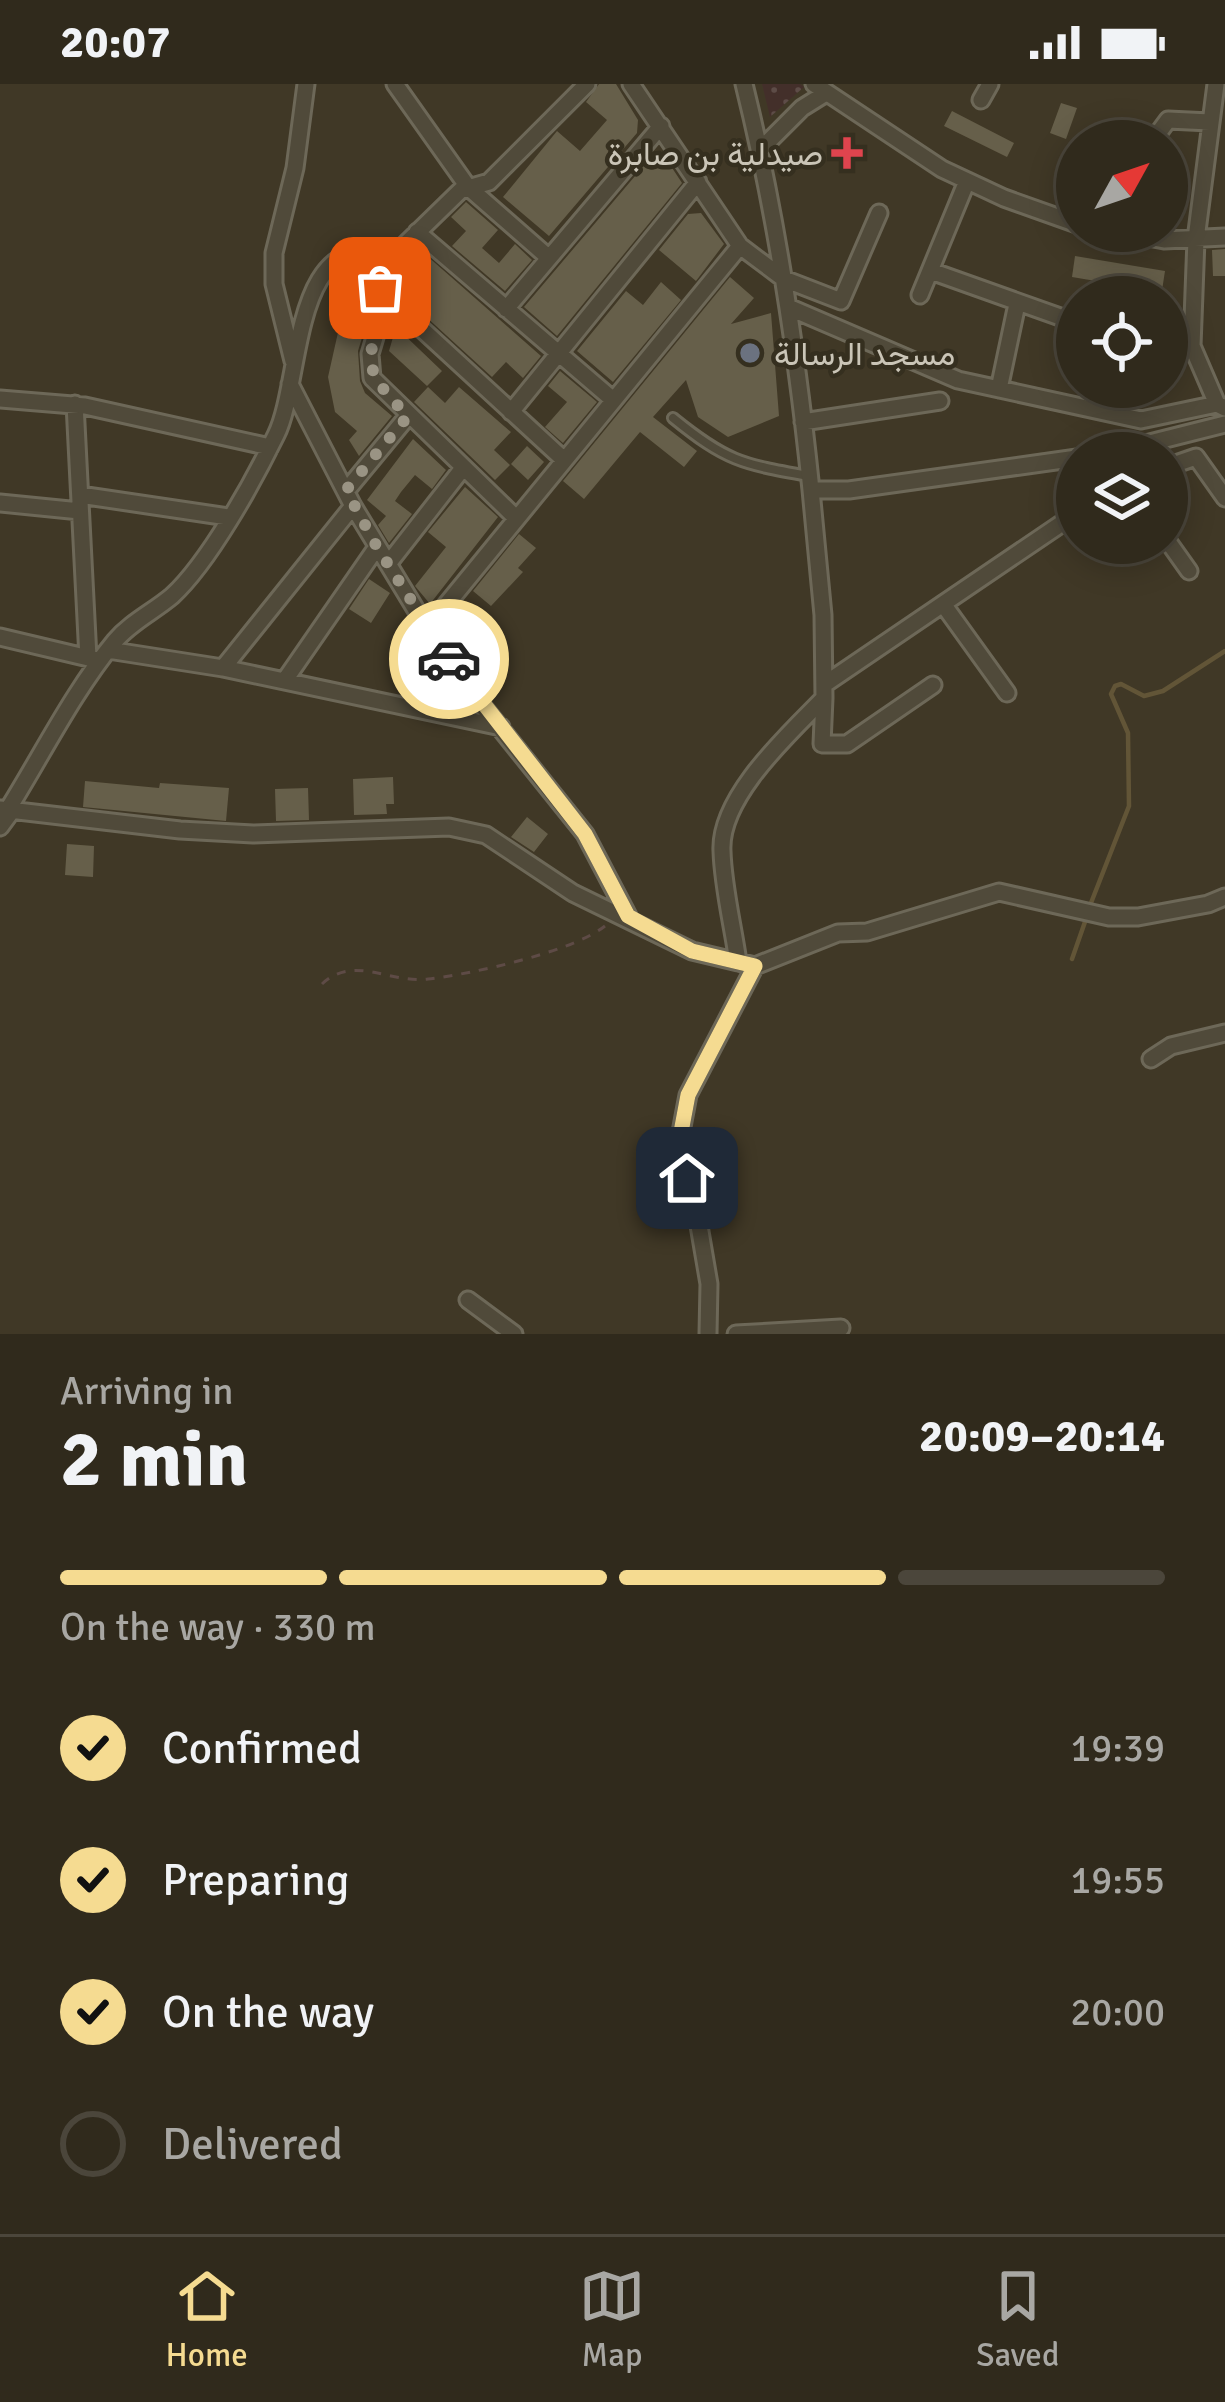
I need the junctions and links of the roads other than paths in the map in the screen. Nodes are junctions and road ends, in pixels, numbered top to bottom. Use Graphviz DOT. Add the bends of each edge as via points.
graph roads {
  1 [pos="306,84"];
  2 [pos="395,84"];
  3 [pos="587,84"];
  4 [pos="632,84"];
  5 [pos="744,84"];
  6 [pos="990,84"];
  7 [pos="1216,84"];
  8 [pos="820,88"];
  9 [pos="981,100"];
  10 [pos="1188,121"];
  11 [pos="1210,122"];
  12 [pos="661,126"];
  13 [pos="760,150"];
  14 [pos="967,181"];
  15 [pos="698,182"];
  16 [pos="469,187"];
  17 [pos="879,213"];
  18 [pos="1056,217"];
  19 [pos="417,232"];
  20 [pos="1225,238"];
  21 [pos="1188,239"];
  22 [pos="1196,239"];
  23 [pos="740,246"];
  24 [pos="392,258"];
  25 [pos="549,258"];
  26 [pos="931,271"];
  27 [pos="784,279"];
  28 [pos="920,295"];
  29 [pos="386,297"];
  30 [pos="1017,304"];
  31 [pos="788,307"];
  32 [pos="506,309"];
  33 [pos="1056,316"];
  34 [pos="1188,346"];
  35 [pos="1192,346"];
  36 [pos="559,354"];
  37 [pos="294,364"];
  38 [pos="290,384"];
  39 [pos="999,389"];
  40 [pos="0,399"];
  41 [pos="612,399"];
  42 [pos="940,401"];
  43 [pos="75,404"];
  44 [pos="1221,406"];
  45 [pos="511,412"];
  46 [pos="408,416"];
  47 [pos="673,418"];
  48 [pos="803,422"];
  49 [pos="1225,424"];
  50 [pos="1188,433"];
  51 [pos="270,447"];
  52 [pos="563,459"];
  53 [pos="1188,459"];
  54 [pos="1056,461"];
  55 [pos="463,469"];
  56 [pos="810,483"];
  57 [pos="350,498"];
  58 [pos="1225,498"];
  59 [pos="0,503"];
  60 [pos="80,503"];
  61 [pos="228,517"];
  62 [pos="516,518"];
  63 [pos="1056,527"];
  64 [pos="377,547"];
  65 [pos="388,564"];
  66 [pos="1184,564"];
  67 [pos="1189,571"];
  68 [pos="944,604"];
  69 [pos="442,610"];
  70 [pos="0,637"];
  71 [pos="99,656"];
  72 [pos="223,668"];
  73 [pos="285,680"];
  74 [pos="934,685"];
  75 [pos="824,691"];
  76 [pos="1007,693"];
  77 [pos="500,727"];
  78 [pos="4,815"];
  79 [pos="1225,897"];
  80 [pos="624,915"];
  81 [pos="747,964"];
  82 [pos="1225,1033"];
  83 [pos="1151,1059"];
  84 [pos="468,1300"];
  85 [pos="841,1328"];
  86 [pos="514,1334"];
  87 [pos="708,1334"];
  88 [pos="736,1334"];
  1 -- 37 [label="street" via="274,253"];
  2 -- 16 [label="street"];
  3 -- 16 [label="street" via="489,182"];
  4 -- 12 [label="street"];
  5 -- 13 [label="street"];
  6 -- 9 [label="street"];
  7 -- 11 [label="street"];
  8 -- 13 [label="street"];
  8 -- 14 [label="street"];
  10 -- 11 [label="street"];
  11 -- 22 [label="street"];
  12 -- 15 [label="street"];
  12 -- 25 [label="street"];
  13 -- 27 [label="street"];
  14 -- 18 [label="street"];
  14 -- 26 [label="street"];
  15 -- 23 [label="street"];
  15 -- 36 [label="street"];
  16 -- 19 [label="street"];
  16 -- 25 [label="street"];
  17 -- 27 [label="street" via="841,301"];
  19 -- 24 [label="street"];
  19 -- 32 [label="street"];
  20 -- 22 [label="street"];
  21 -- 22 [label="street"];
  22 -- 35 [label="street"];
  23 -- 27 [label="street"];
  23 -- 41 [label="street"];
  24 -- 29 [label="street" via="379,276"];
  24 -- 37 [label="street" via="350,251 328,270 311,296"];
  25 -- 32 [label="street"];
  26 -- 28 [label="street"];
  26 -- 30 [label="street"];
  27 -- 31 [label="street"];
  29 -- 45 [label="street"];
  29 -- 46 [label="street" via="369,366"];
  30 -- 33 [label="street"];
  30 -- 39 [label="street"];
  31 -- 39 [label="street" via="958,380"];
  31 -- 48 [label="street"];
  32 -- 36 [label="street"];
  34 -- 35 [label="street"];
  35 -- 44 [label="street"];
  36 -- 41 [label="street"];
  36 -- 45 [label="street"];
  37 -- 38 [label="street"];
  38 -- 51 [label="street"];
  38 -- 57 [label="street"];
  39 -- 44 [label="street" via="1141,419"];
  40 -- 43 [label="street"];
  41 -- 52 [label="street"];
  42 -- 48 [label="street"];
  43 -- 51 [label="street"];
  43 -- 60 [label="street"];
  45 -- 52 [label="street"];
  46 -- 55 [label="street"];
  46 -- 57 [label="street"];
  47 -- 56 [label="lane" via="721,455"];
  48 -- 56 [label="street"];
  49 -- 50 [label="street"];
  51 -- 61 [label="street"];
  52 -- 62 [label="street"];
  53 -- 58 [label="street" via="1196,457"];
  54 -- 56 [label="street" via="849,490"];
  55 -- 62 [label="street"];
  55 -- 65 [label="street"];
  56 -- 75 [label="street"];
  57 -- 64 [label="street"];
  57 -- 72 [label="street"];
  59 -- 60 [label="street"];
  60 -- 61 [label="street"];
  60 -- 71 [label="street"];
  61 -- 71 [label="street" via="181,586"];
  62 -- 69 [label="street"];
  63 -- 68 [label="street"];
  64 -- 65 [label="street"];
  64 -- 73 [label="street"];
  65 -- 77 [label="street"];
  66 -- 67 [label="street"];
  68 -- 75 [label="street"];
  68 -- 76 [label="street"];
  70 -- 71 [label="street"];
  71 -- 72 [label="street"];
  71 -- 78 [label="street"];
  72 -- 73 [label="street"];
  73 -- 77 [label="street"];
  74 -- 75 [label="street" via="848,744 822,744"];
  75 -- 81 [label="street" via="734,806 721,847"];
  77 -- 80 [label="street" via="585,834"];
  78 -- 80 [label="street" via="253,834 449,827 486,836"];
  79 -- 81 [label="street" via="1138,917 999,892"];
  80 -- 81 [label="street" via="692,951"];
  81 -- 87 [label="street" via="688,1095 678,1148 709,1284"];
  82 -- 83 [label="street"];
  84 -- 86 [label="street"];
  85 -- 88 [label="street"];
}
